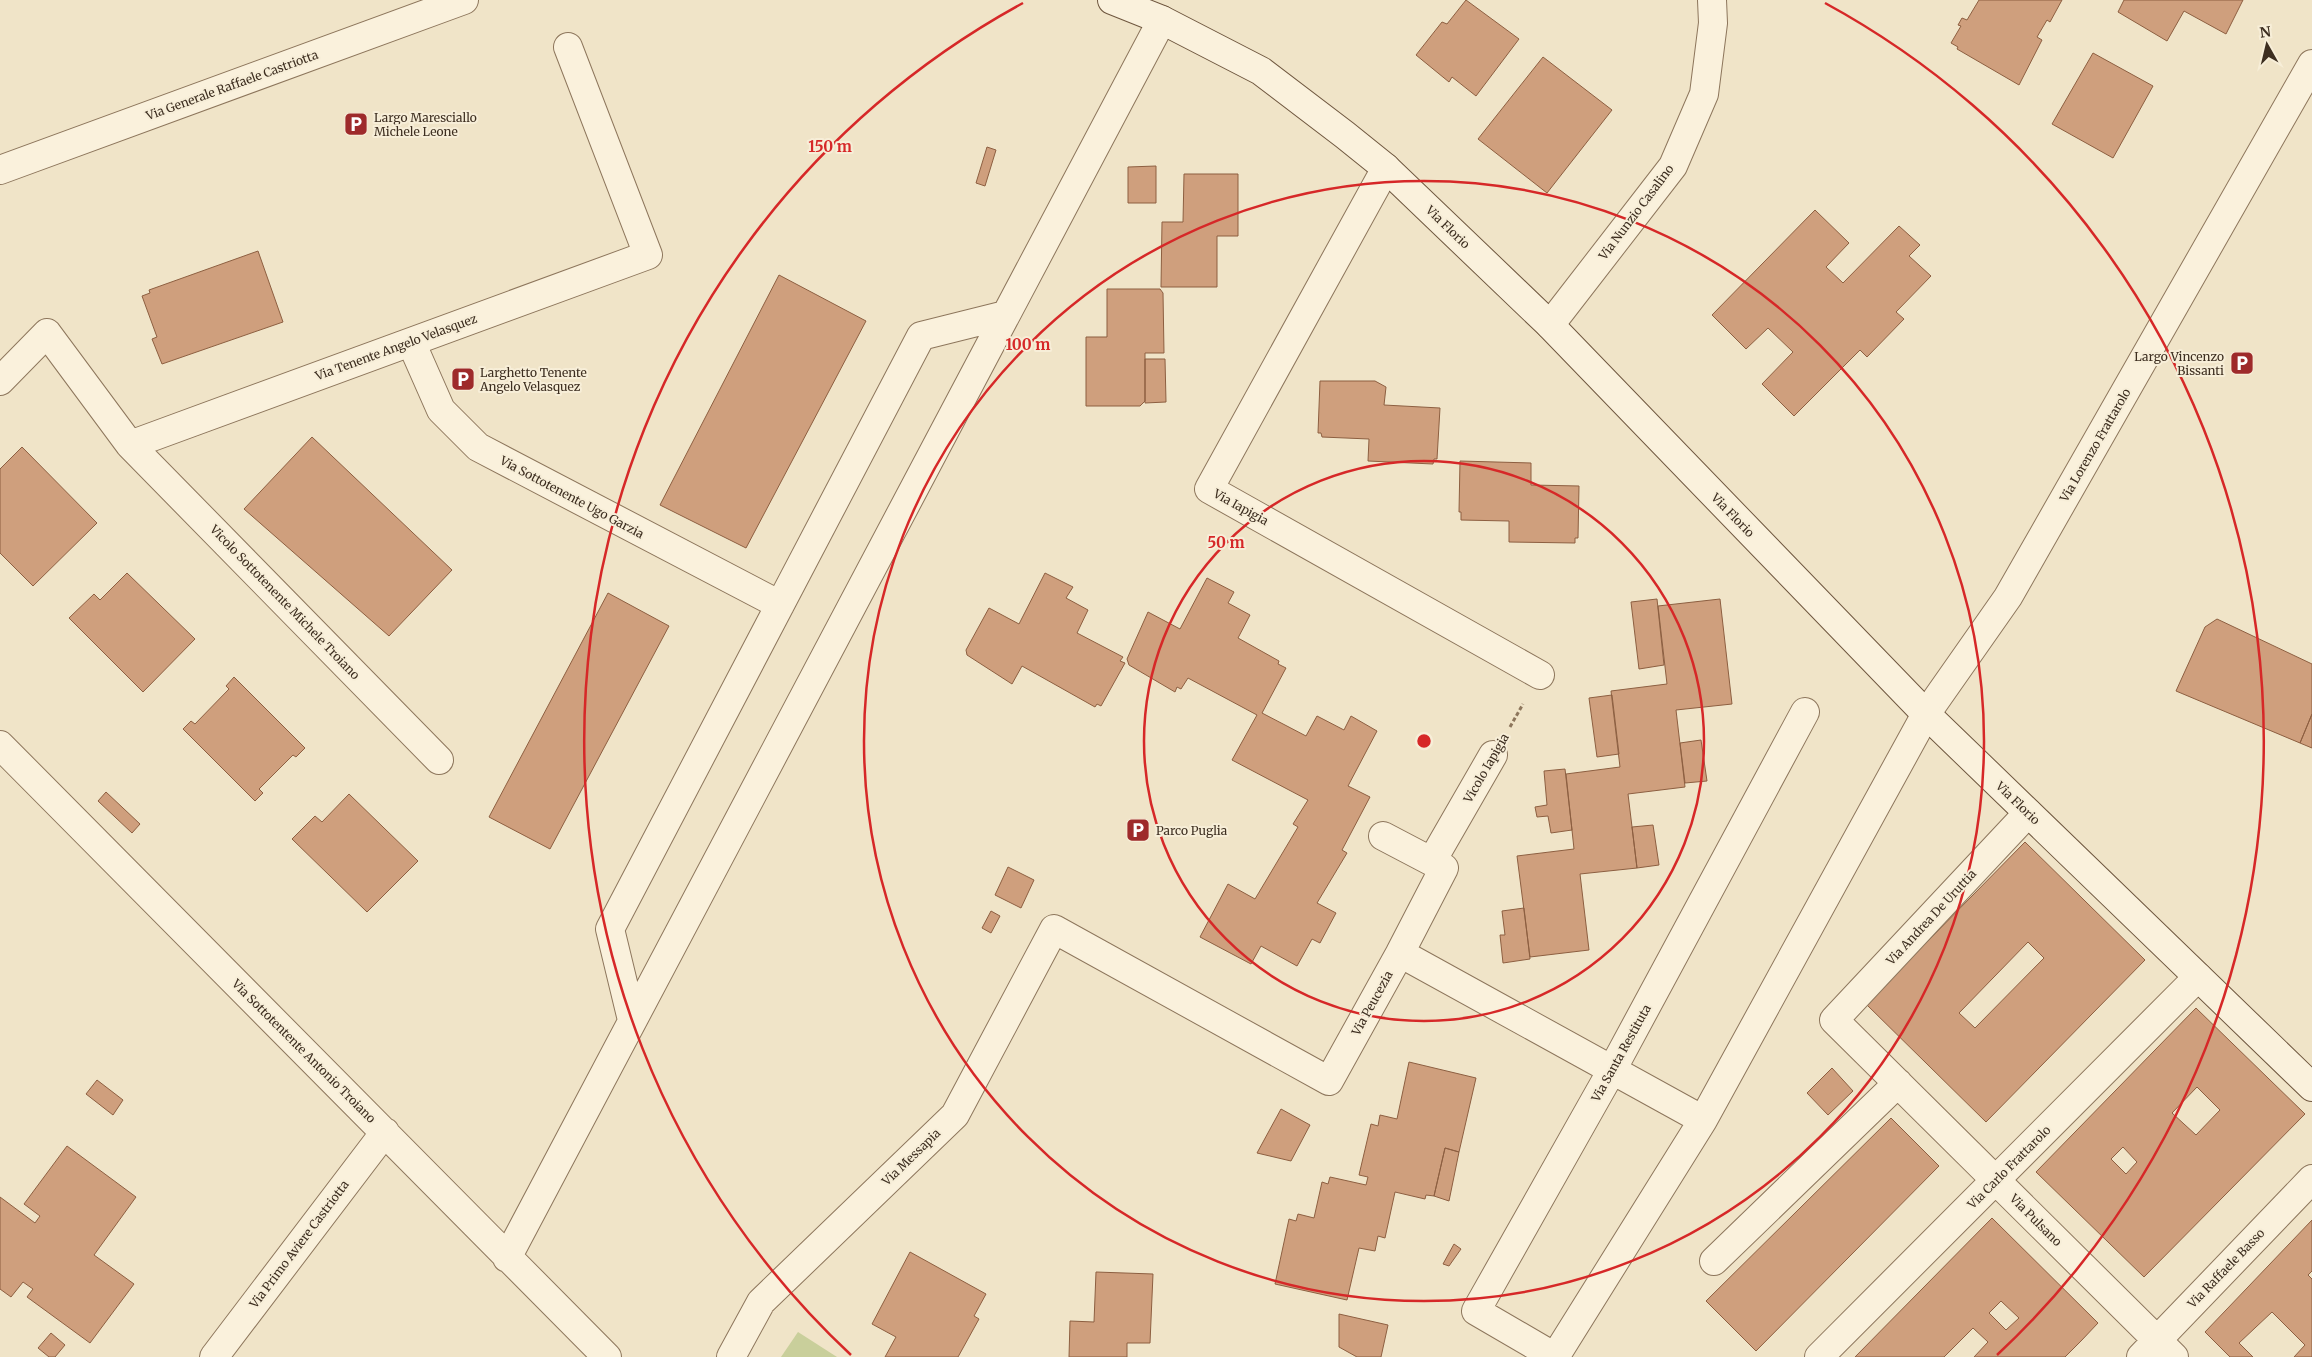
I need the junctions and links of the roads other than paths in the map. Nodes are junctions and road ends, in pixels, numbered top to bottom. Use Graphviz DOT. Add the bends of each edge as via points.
graph roads {
  1 [pos="464,0"];
  2 [pos="1712,0"];
  3 [pos="1124,2"];
  4 [pos="1162,20"];
  5 [pos="568,47"];
  6 [pos="2312,64"];
  7 [pos="1386,168"];
  8 [pos="0,170"];
  9 [pos="1005,316"];
  10 [pos="1550,325"];
  11 [pos="411,342"];
  12 [pos="0,381"];
  13 [pos="130,445"];
  14 [pos="780,605"];
  15 [pos="1540,676"];
  16 [pos="1805,712"];
  17 [pos="1926,714"];
  18 [pos="0,745"];
  19 [pos="1494,756"];
  20 [pos="440,760"];
  21 [pos="2028,813"];
  22 [pos="1383,836"];
  23 [pos="1432,862"];
  24 [pos="1054,929"];
  25 [pos="1400,953"];
  26 [pos="2198,977"];
  27 [pos="632,1020"];
  28 [pos="1834,1020"];
  29 [pos="1612,1070"];
  30 [pos="1898,1084"];
  31 [pos="2312,1088"];
  32 [pos="1702,1120"];
  33 [pos="385,1132"];
  34 [pos="1995,1180"];
  35 [pos="2312,1180"];
  36 [pos="507,1258"];
  37 [pos="1714,1261"];
  38 [pos="2157,1351"];
  39 [pos="214,1357"];
  40 [pos="607,1357"];
  41 [pos="730,1357"];
  42 [pos="1819,1357"];
  1 -- 8 [label="street, Via Generale Raffaele Castriotta"];
  2 -- 10 [label="street, Via Nunzio Casalino" via="1713,23 1704,94 1672,166"];
  3 -- 4 [label="street, Via Florio"];
  4 -- 7 [label="street, Via Florio" via="1261,71"];
  4 -- 9 [label="street"];
  5 -- 11 [label="street, Via Tenente Angelo Velasquez" via="648,255"];
  6 -- 17 [label="street, Via Lorenzo Frattarolo" via="2008,597"];
  7 -- 10 [label="street, Via Florio"];
  7 -- 15 [label="street, Via Iapigia" via="1209,489"];
  9 -- 14 [label="street" via="921,336"];
  9 -- 27 [label="street"];
  10 -- 17 [label="street, Via Florio"];
  11 -- 13 [label="street, Via Tenente Angelo Velasquez"];
  11 -- 14 [label="street, Via Sottotenente Ugo Garzia" via="441,410 478,447"];
  12 -- 13 [label="street" via="47,333"];
  13 -- 20 [label="street, Vicolo Sottotenente Michele Troiano"];
  14 -- 27 [label="street" via="610,929"];
  16 -- 29 [label="street, Via Santa Restituta"];
  17 -- 21 [label="street, Via Florio"];
  17 -- 32 [label="street, Via Santa Restituta"];
  18 -- 33 [label="street, Via Sottotentente Antonio Troiano"];
  19 -- 23 [label="street, Vicolo Iapigia"];
  21 -- 26 [label="street, Via Florio"];
  21 -- 28 [label="street, Via Andrea De Uruttia"];
  22 -- 23 [label="street"];
  23 -- 25 [label="street" via="1444,868"];
  24 -- 25 [label="street, Via Peucezia" via="1329,1081"];
  24 -- 41 [label="street, Via Messapia" via="955,1115 761,1302"];
  25 -- 29 [label="street"];
  26 -- 31 [label="street, Via Florio"];
  26 -- 34 [label="street, Via Carlo Frattarolo"];
  27 -- 36 [label="street"];
  28 -- 30 [label="street, Via Pulsano"];
  29 -- 32 [label="street"];
  29 -- 32 [label="street, Via Santa Restituta" via="1476,1311 1555,1357"];
  30 -- 34 [label="street, Via Pulsano"];
  30 -- 37 [label="street"];
  33 -- 36 [label="street, Via Sottotentente Antonio Troiano"];
  33 -- 39 [label="street, Via Primo Aviere Castriotta"];
  34 -- 38 [label="street, Via Pulsano"];
  34 -- 42 [label="street, Via Carlo Frattarolo"];
  35 -- 38 [label="street, Via Raffaele Basso"];
  36 -- 40 [label="street, Via Sottotentente Antonio Troiano"];
}
